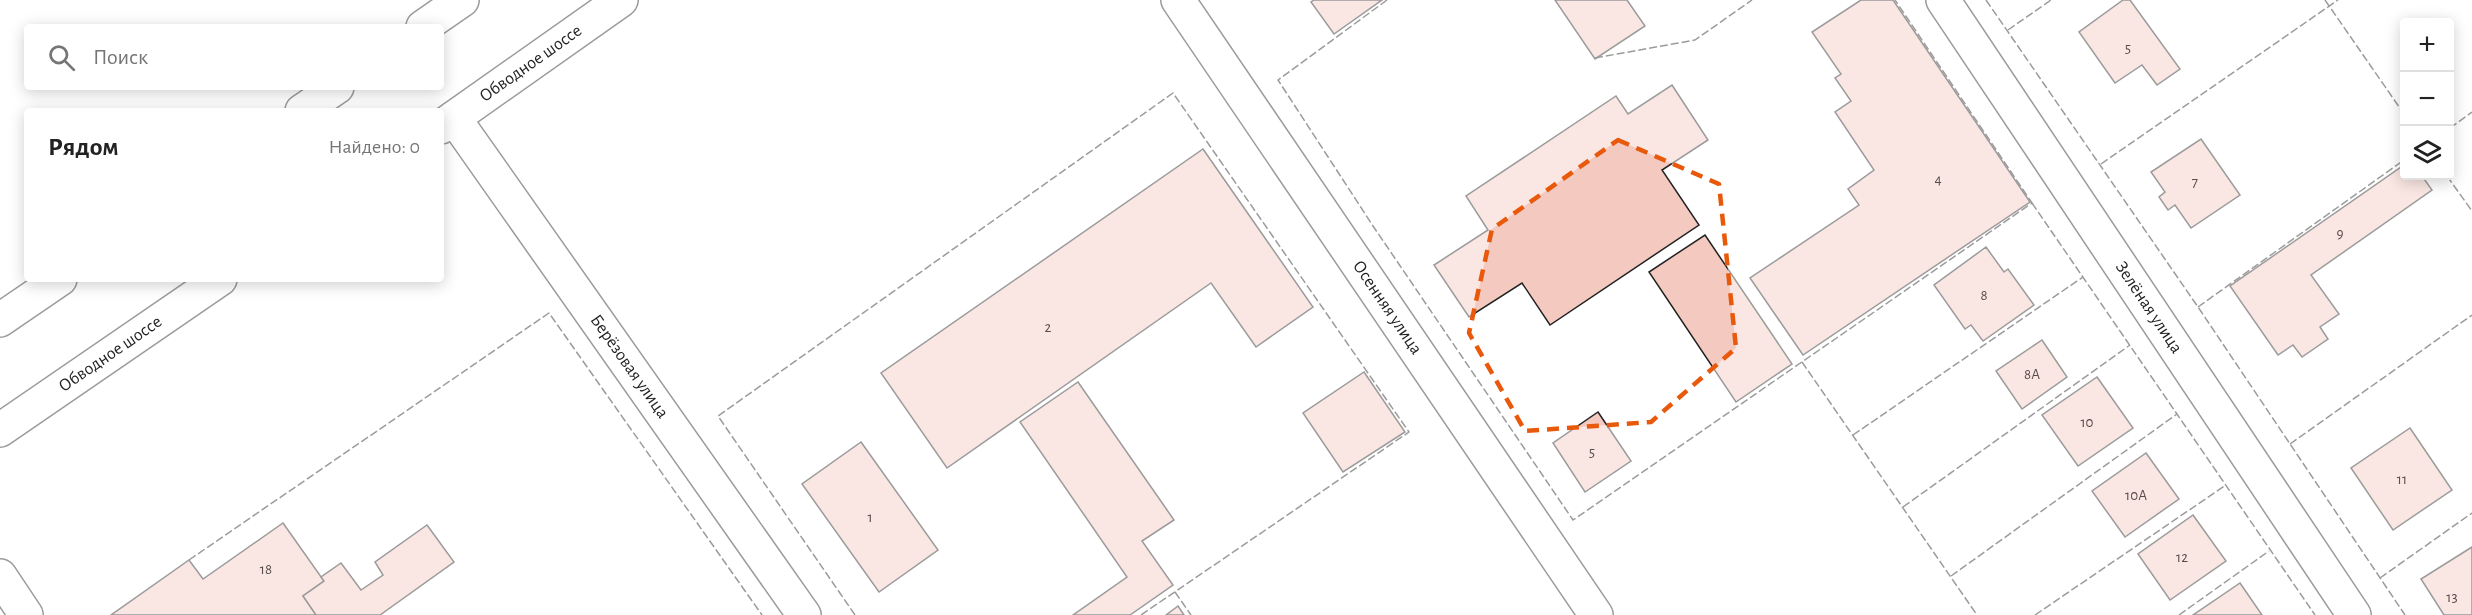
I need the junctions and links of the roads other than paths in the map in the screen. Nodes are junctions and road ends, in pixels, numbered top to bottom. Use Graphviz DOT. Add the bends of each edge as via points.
graph roads {
  1 [pos="462,0"];
  2 [pos="621,0"];
  3 [pos="1178,0"];
  4 [pos="1943,0"];
  5 [pos="427,24"];
  6 [pos="333,90"];
  7 [pos="306,108"];
  8 [pos="447,123"];
  9 [pos="56,282"];
  10 [pos="216,282"];
  11 [pos="0,320"];
  12 [pos="0,430"];
  13 [pos="0,576"];
  14 [pos="27,615"];
  15 [pos="804,615"];
  16 [pos="1596,615"];
  17 [pos="2354,615"];
  1 -- 5 [label="street"];
  2 -- 8 [label="street, Обводное шоссе"];
  3 -- 16 [label="street, Осенняя улица"];
  4 -- 17 [label="street, Зелёная улица"];
  6 -- 7 [label="street"];
  8 -- 15 [label="street, Берёзовая улица"];
  9 -- 11 [label="street"];
  10 -- 12 [label="street, Обводное шоссе"];
  13 -- 14 [label="street"];
}
